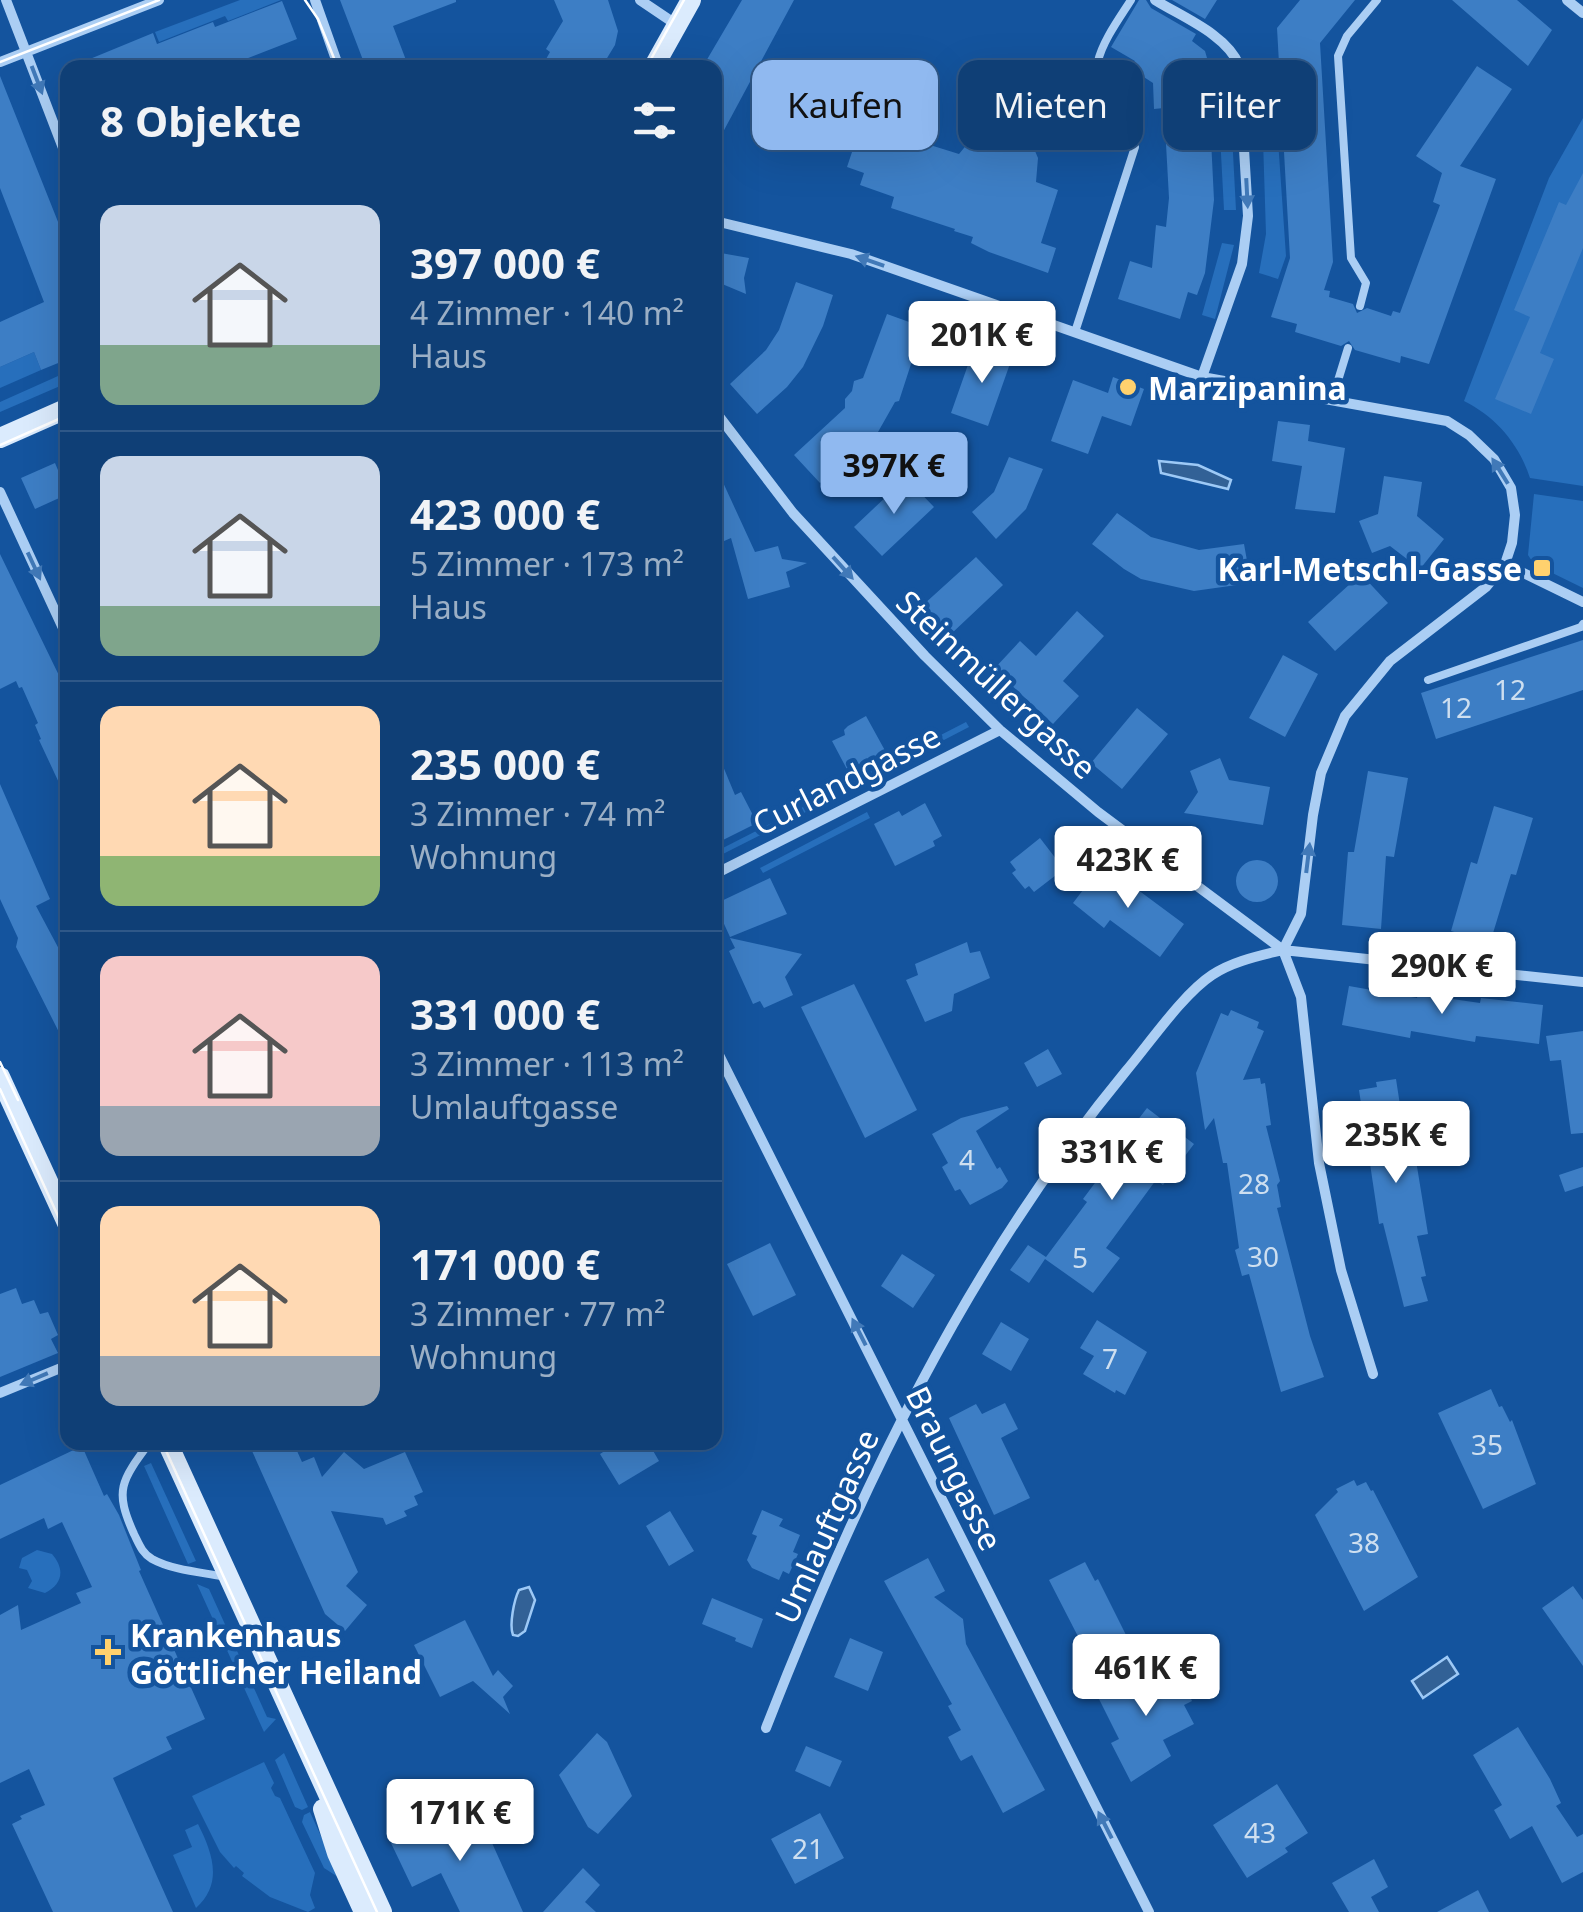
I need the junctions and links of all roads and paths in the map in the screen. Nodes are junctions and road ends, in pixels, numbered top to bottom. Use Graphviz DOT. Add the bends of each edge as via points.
graph roads {
  1 [pos="6,0"];
  2 [pos="159,0"];
  3 [pos="315,0"];
  4 [pos="640,0"];
  5 [pos="691,0"];
  6 [pos="1131,0"];
  7 [pos="1154,0"];
  8 [pos="1377,0"];
  9 [pos="1567,0"];
  10 [pos="1583,13"];
  11 [pos="677,25"];
  12 [pos="26,52"];
  13 [pos="336,60"];
  14 [pos="657,60"];
  15 [pos="0,62"];
  16 [pos="60,140"];
  17 [pos="722,223"];
  18 [pos="1360,306"];
  19 [pos="1075,332"];
  20 [pos="1348,348"];
  21 [pos="1202,377"];
  22 [pos="1332,400"];
  23 [pos="60,412"];
  24 [pos="722,420"];
  25 [pos="0,438"];
  26 [pos="0,492"];
  27 [pos="1505,564"];
  28 [pos="1583,602"];
  29 [pos="60,623"];
  30 [pos="1583,624"];
  31 [pos="1428,680"];
  32 [pos="1000,730"];
  33 [pos="722,870"];
  34 [pos="1283,950"];
  35 [pos="1583,982"];
  36 [pos="722,1061"];
  37 [pos="0,1078"];
  38 [pos="60,1187"];
  39 [pos="60,1368"];
  40 [pos="1374,1374"];
  41 [pos="0,1393"];
  42 [pos="902,1419"];
  43 [pos="144,1450"];
  44 [pos="171,1450"];
  45 [pos="223,1563"];
  46 [pos="766,1728"];
  47 [pos="299,1731"];
  48 [pos="364,1912"];
  49 [pos="382,1912"];
  50 [pos="1149,1912"];
  1 -- 12 [label="street"];
  2 -- 12 [label="street"];
  3 -- 13 [label="street"];
  4 -- 11 [label="street"];
  5 -- 11 [label="main road"];
  6 -- 19 [label="lane" via="1104,42 1094,84 1133,131 1135,147"];
  7 -- 21 [label="street, one-way" via="1223,43 1239,65 1248,216 1242,264"];
  8 -- 18 [label="lane" via="1338,56 1351,258 1366,283"];
  9 -- 10 [label="street"];
  11 -- 14 [label="main road"];
  12 -- 15 [label="street"];
  12 -- 16 [label="street, one-way"];
  19 -- 17 [label="street, one-way" via="851,254"];
  19 -- 21 [label="street"];
  20 -- 22 [label="lane"];
  21 -- 22 [label="street"];
  27 -- 22 [label="street, one-way" via="1515,515 1511,488 1469,434 1447,421"];
  23 -- 25 [label="main road"];
  24 -- 32 [label="street, Steinmüllergasse, one-way" via="793,512"];
  26 -- 29 [label="street, one-way"];
  27 -- 28 [label="street"];
  34 -- 27 [label="street, one-way" via="1302,914 1321,773 1345,716 1390,660 1486,587"];
  30 -- 31 [label="lane"];
  32 -- 33 [label="street, Curlandgasse"];
  32 -- 34 [label="street, Steinmüllergasse"];
  34 -- 35 [label="street"];
  34 -- 40 [label="street" via="1301,998 1319,1163"];
  34 -- 42 [label="street, Umlauftgasse" via="1210,976 1102,1100 980,1276"];
  42 -- 36 [label="street, Braungasse, one-way"];
  37 -- 38 [label="main road"];
  39 -- 41 [label="street, one-way"];
  42 -- 46 [label="street, Umlauftgasse"];
  50 -- 42 [label="street, Braungasse, one-way"];
  43 -- 45 [label="lane" via="120,1503 140,1546 176,1568 221,1576"];
  44 -- 45 [label="main road"];
  45 -- 47 [label="main road"];
  47 -- 48 [label="main road" via="337,1853"];
  47 -- 49 [label="main road"];
}
